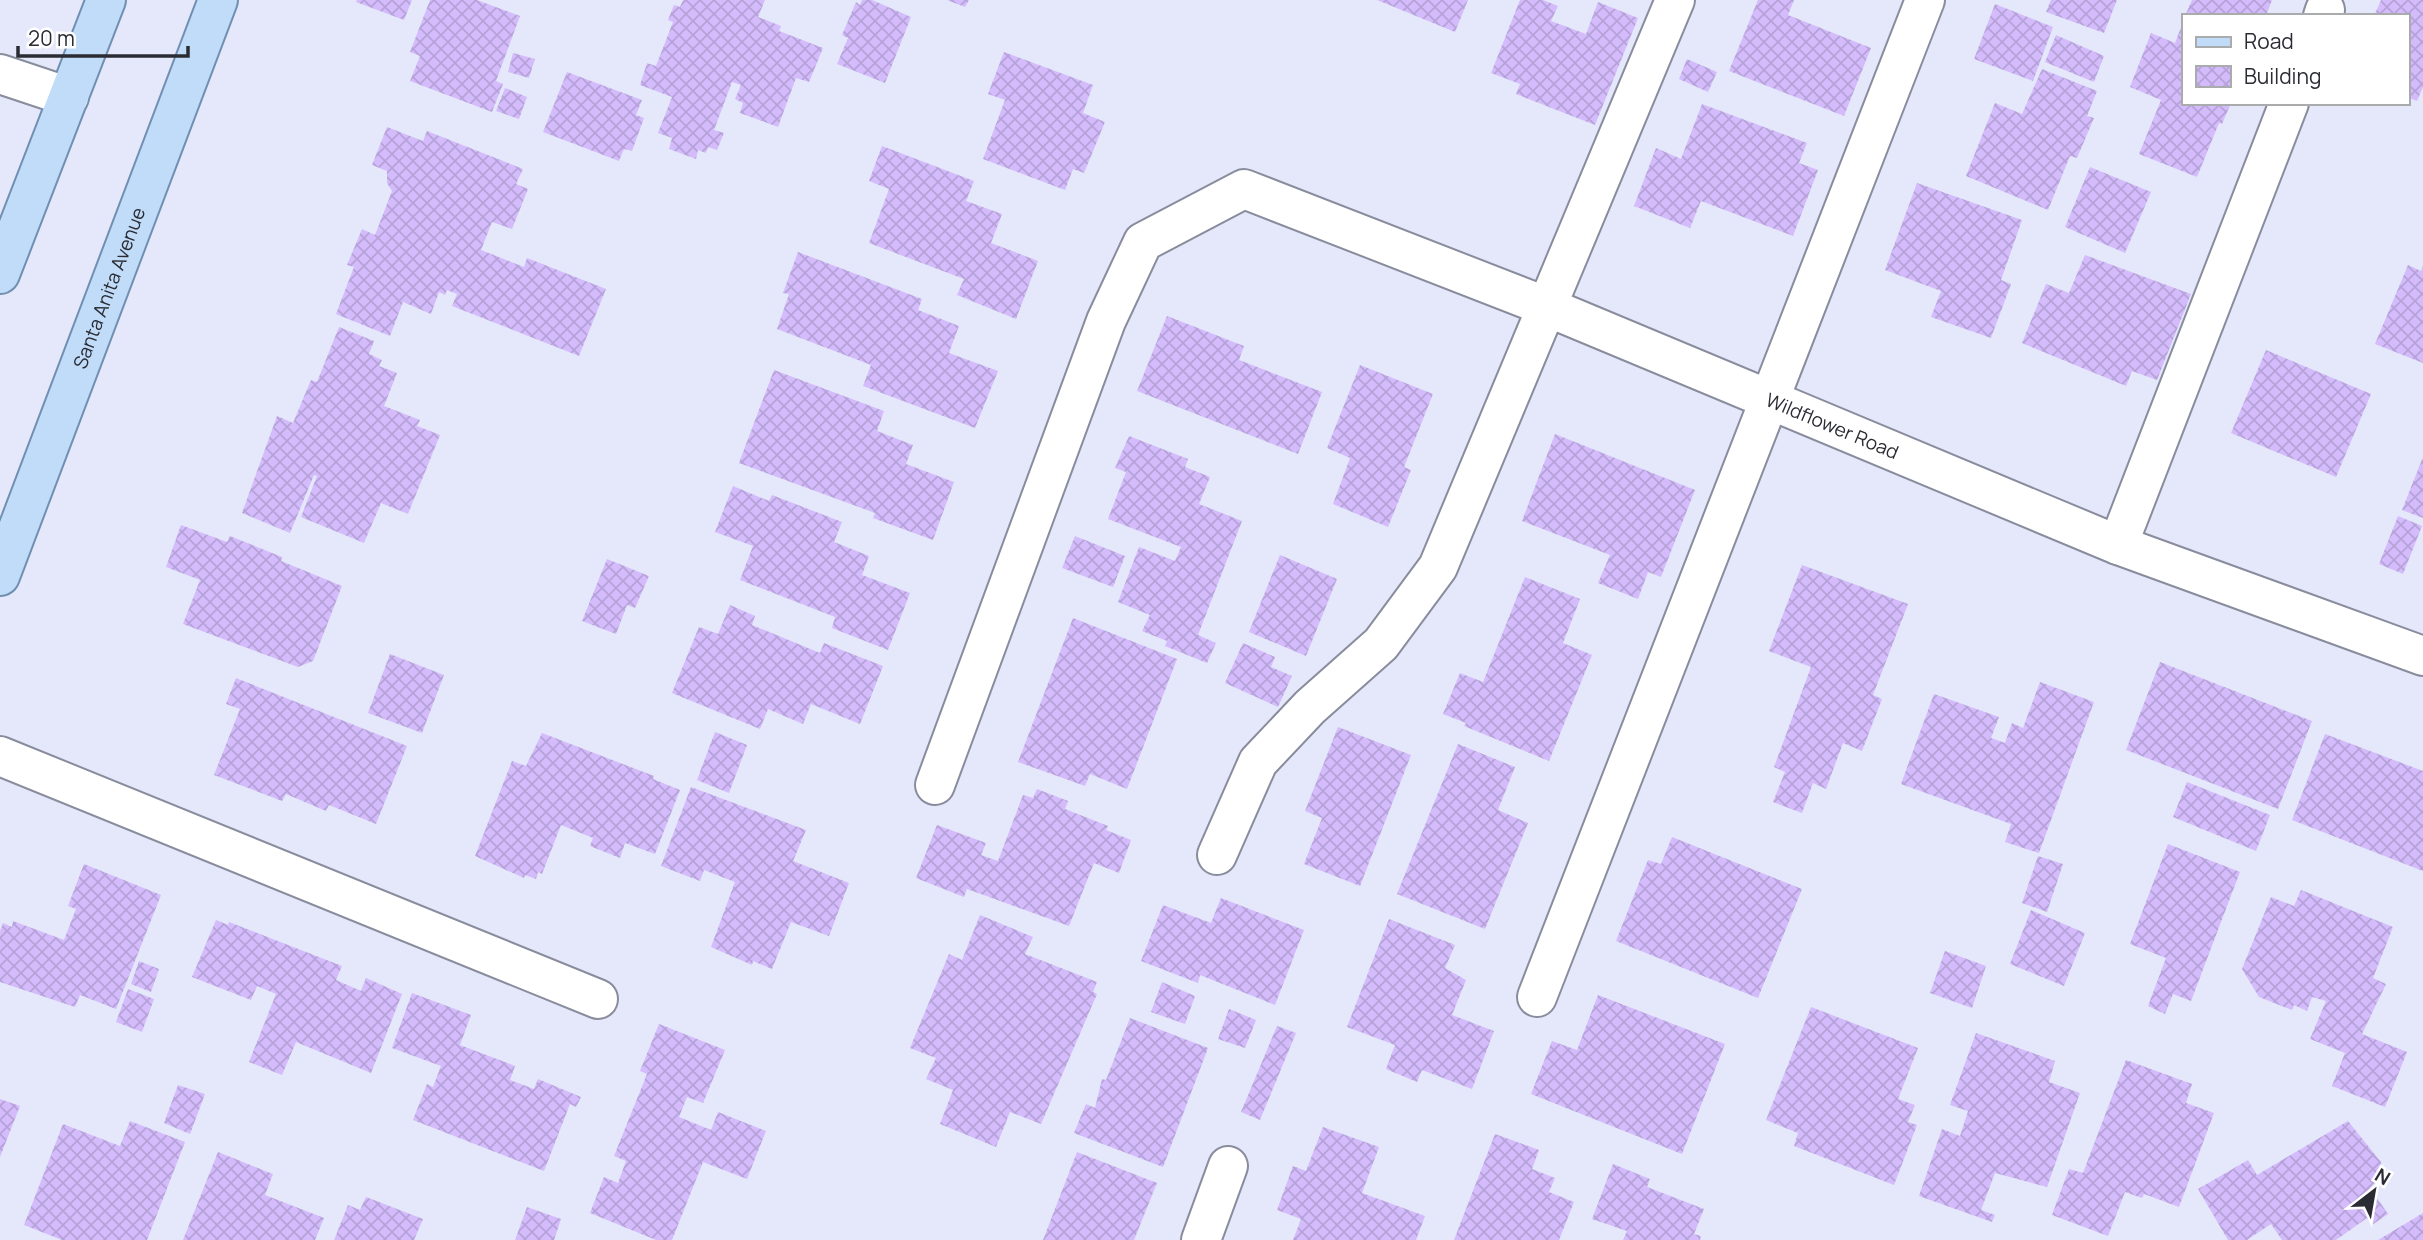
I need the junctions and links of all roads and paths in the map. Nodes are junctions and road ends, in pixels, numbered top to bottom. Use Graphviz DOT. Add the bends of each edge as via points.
graph roads {
  1 [pos="106,0"];
  2 [pos="218,0"];
  3 [pos="1675,0"];
  4 [pos="1925,0"];
  5 [pos="0,74"];
  6 [pos="69,97"];
  7 [pos="2288,105"];
  8 [pos="0,274"];
  9 [pos="1545,306"];
  10 [pos="1770,400"];
  11 [pos="2118,545"];
  12 [pos="0,576"];
  13 [pos="2423,656"];
  14 [pos="0,756"];
  15 [pos="935,785"];
  16 [pos="1217,855"];
  17 [pos="1538,997"];
  18 [pos="598,999"];
  19 [pos="1228,1166"];
  20 [pos="1201,1240"];
  1 -- 6 [label="main road"];
  2 -- 12 [label="main road, Santa Anita Avenue"];
  3 -- 9 [label="street"];
  4 -- 10 [label="street"];
  5 -- 6 [label="street"];
  6 -- 8 [label="main road"];
  7 -- 11 [label="street"];
  9 -- 10 [label="street, Wildflower Road"];
  9 -- 15 [label="street, Wildflower Road" via="1244,189 1143,242 1106,321"];
  9 -- 16 [label="street" via="1438,567 1381,644 1310,707 1258,762"];
  10 -- 11 [label="street, Wildflower Road"];
  10 -- 17 [label="street"];
  11 -- 13 [label="street, Wildflower Road"];
  14 -- 18 [label="street"];
  19 -- 20 [label="street"];
}
